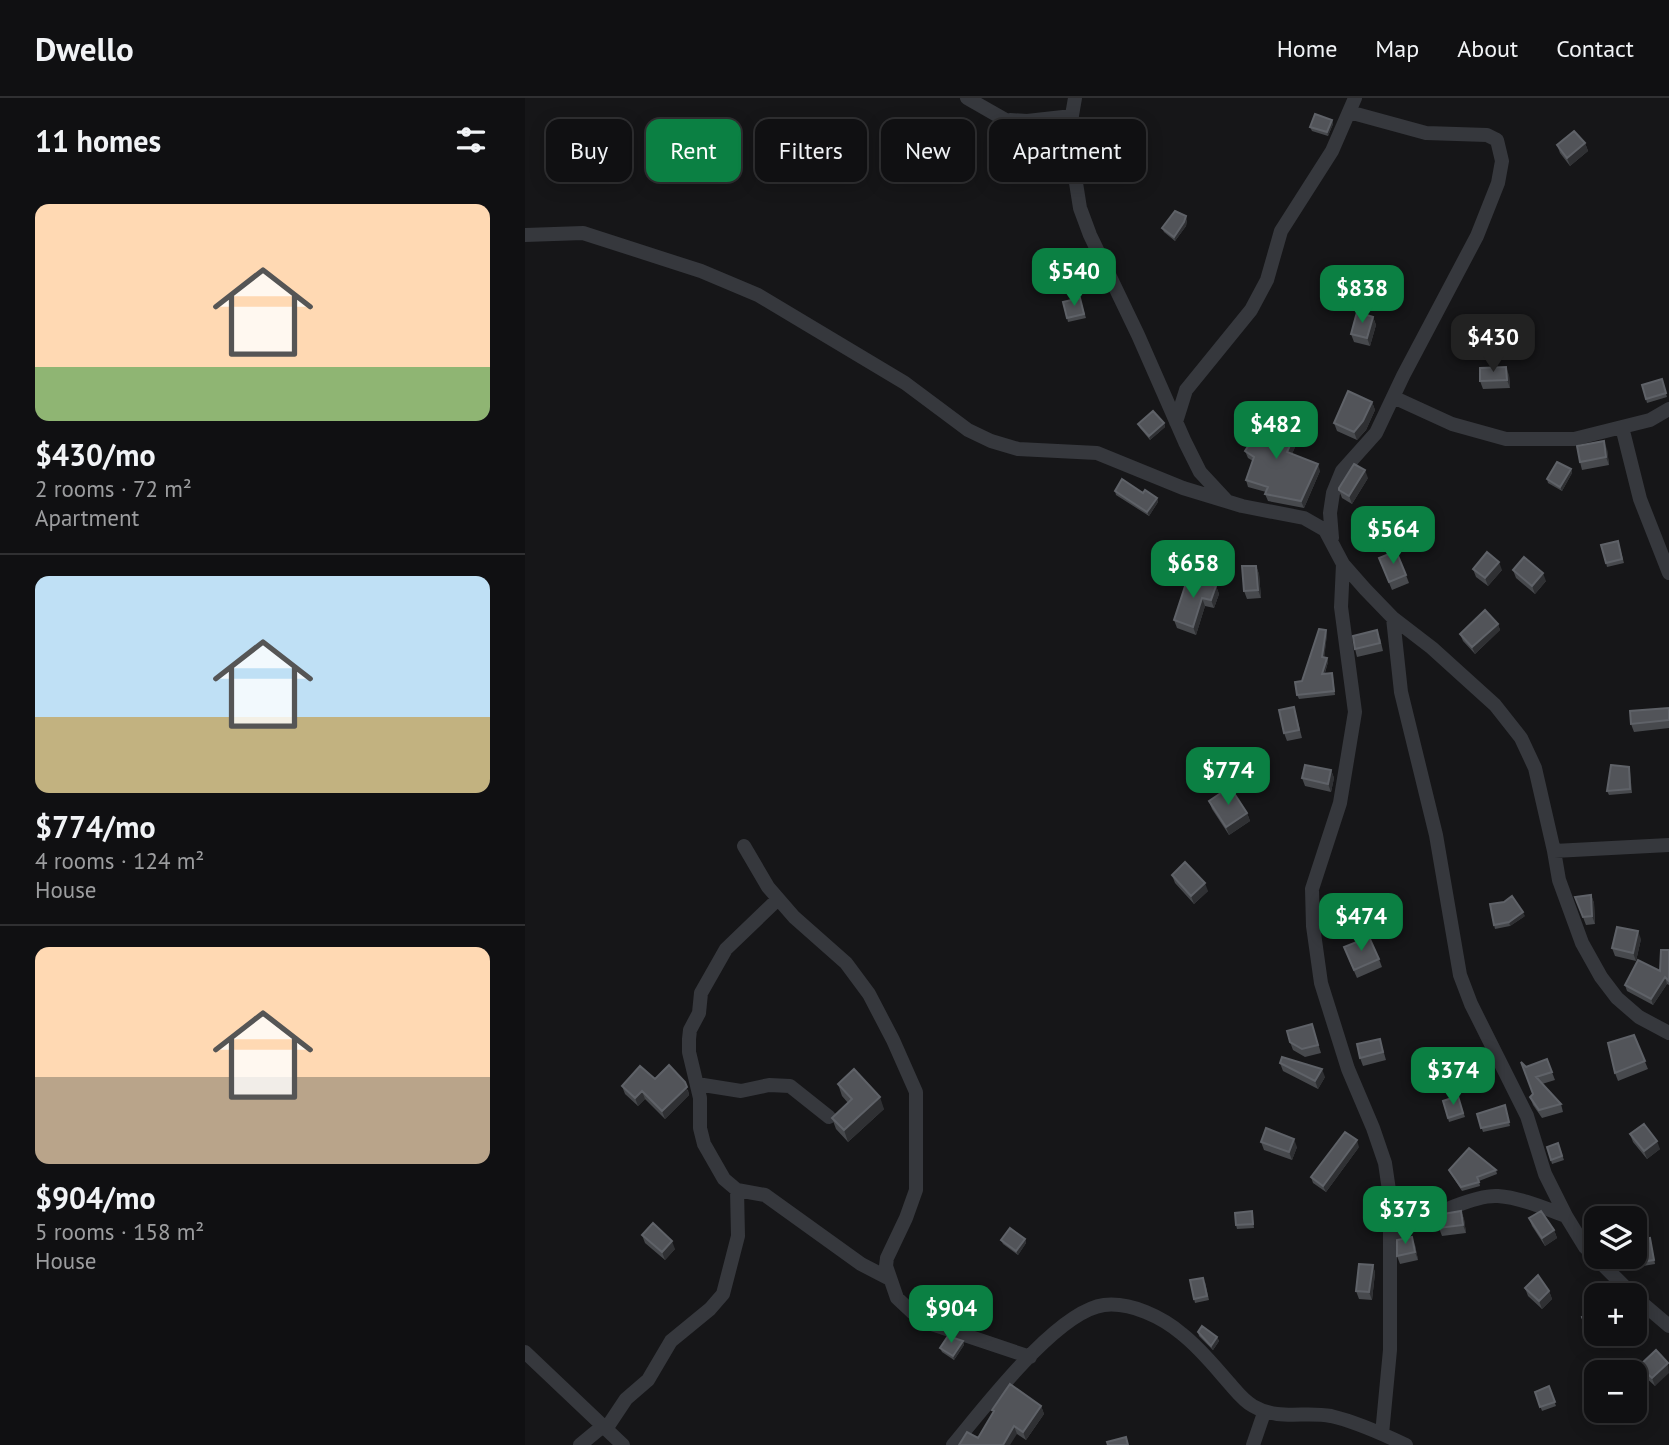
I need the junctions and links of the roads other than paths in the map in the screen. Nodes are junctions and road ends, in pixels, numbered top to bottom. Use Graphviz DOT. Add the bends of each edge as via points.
graph roads {
  1 [pos="967,98"];
  2 [pos="1075,98"];
  3 [pos="1352,105"];
  4 [pos="1072,116"];
  5 [pos="1002,119"];
  6 [pos="1045,119"];
  7 [pos="1072,119"];
  8 [pos="1077,182"];
  9 [pos="525,235"];
  10 [pos="1393,397"];
  11 [pos="1669,409"];
  12 [pos="1176,422"];
  13 [pos="1622,427"];
  14 [pos="1227,502"];
  15 [pos="1332,540"];
  16 [pos="1343,564"];
  17 [pos="1669,573"];
  18 [pos="1393,618"];
  19 [pos="1669,845"];
  20 [pos="744,846"];
  21 [pos="1555,852"];
  22 [pos="778,899"];
  23 [pos="1669,1033"];
  24 [pos="697,1084"];
  25 [pos="829,1116"];
  26 [pos="737,1190"];
  27 [pos="1566,1216"];
  28 [pos="1392,1235"];
  29 [pos="888,1278"];
  30 [pos="1621,1283"];
  31 [pos="1647,1307"];
  32 [pos="1669,1326"];
  33 [pos="525,1352"];
  34 [pos="1030,1357"];
  35 [pos="1264,1413"];
  36 [pos="604,1427"];
  37 [pos="1385,1439"];
  38 [pos="580,1445"];
  39 [pos="623,1445"];
  40 [pos="953,1445"];
  41 [pos="1253,1445"];
  42 [pos="1406,1445"];
  1 -- 5 [label="street"];
  2 -- 4 [label="street"];
  3 -- 10 [label="street" via="1426,133 1487,135 1497,139 1500,147 1498,183 1477,236"];
  3 -- 12 [label="street" via="1332,151 1281,231 1267,280 1256,300 1186,390"];
  4 -- 6 [label="street"];
  4 -- 7 [label="street"];
  8 -- 12 [label="street" via="1090,235"];
  9 -- 14 [label="street" via="583,233 701,271 804,321 991,441 1018,449 1097,453"];
  10 -- 13 [label="street" via="1452,424 1506,439 1574,439"];
  10 -- 15 [label="street" via="1376,433 1342,471 1333,493"];
  11 -- 13 [label="street"];
  12 -- 14 [label="street" via="1200,472"];
  13 -- 17 [label="street" via="1640,499"];
  14 -- 15 [label="street" via="1304,517"];
  15 -- 16 [label="street"];
  16 -- 18 [label="street"];
  16 -- 28 [label="street" via="1341,607 1355,712 1340,803 1312,890 1313,926 1321,982 1348,1069 1385,1163"];
  18 -- 21 [label="street" via="1495,705 1521,738 1535,768"];
  18 -- 27 [label="street" via="1401,692 1436,835 1460,975 1527,1116 1545,1174"];
  19 -- 21 [label="street"];
  20 -- 22 [label="street"];
  21 -- 23 [label="street" via="1569,912 1601,977 1639,1017"];
  22 -- 24 [label="street" via="726,949 701,993 689,1039"];
  22 -- 29 [label="street" via="846,963 869,994 916,1091 916,1190 887,1258"];
  24 -- 25 [label="street" via="741,1091 790,1086"];
  24 -- 26 [label="street" via="704,1144 724,1179"];
  26 -- 29 [label="street" via="765,1195 860,1264"];
  26 -- 36 [label="street" via="738,1236 723,1294 671,1341 647,1380"];
  27 -- 28 [label="street" via="1495,1196 1472,1200"];
  27 -- 30 [label="street" via="1585,1247"];
  28 -- 37 [label="street"];
  29 -- 34 [label="street" via="897,1298 929,1323"];
  31 -- 32 [label="street"];
  33 -- 36 [label="street"];
  34 -- 35 [label="street" via="1048,1336 1082,1312 1103,1305 1139,1310 1184,1335 1248,1404"];
  34 -- 40 [label="street"];
  35 -- 37 [label="street" via="1330,1416"];
  35 -- 41 [label="street"];
  36 -- 38 [label="street"];
  36 -- 39 [label="street"];
  37 -- 42 [label="street"];
}
